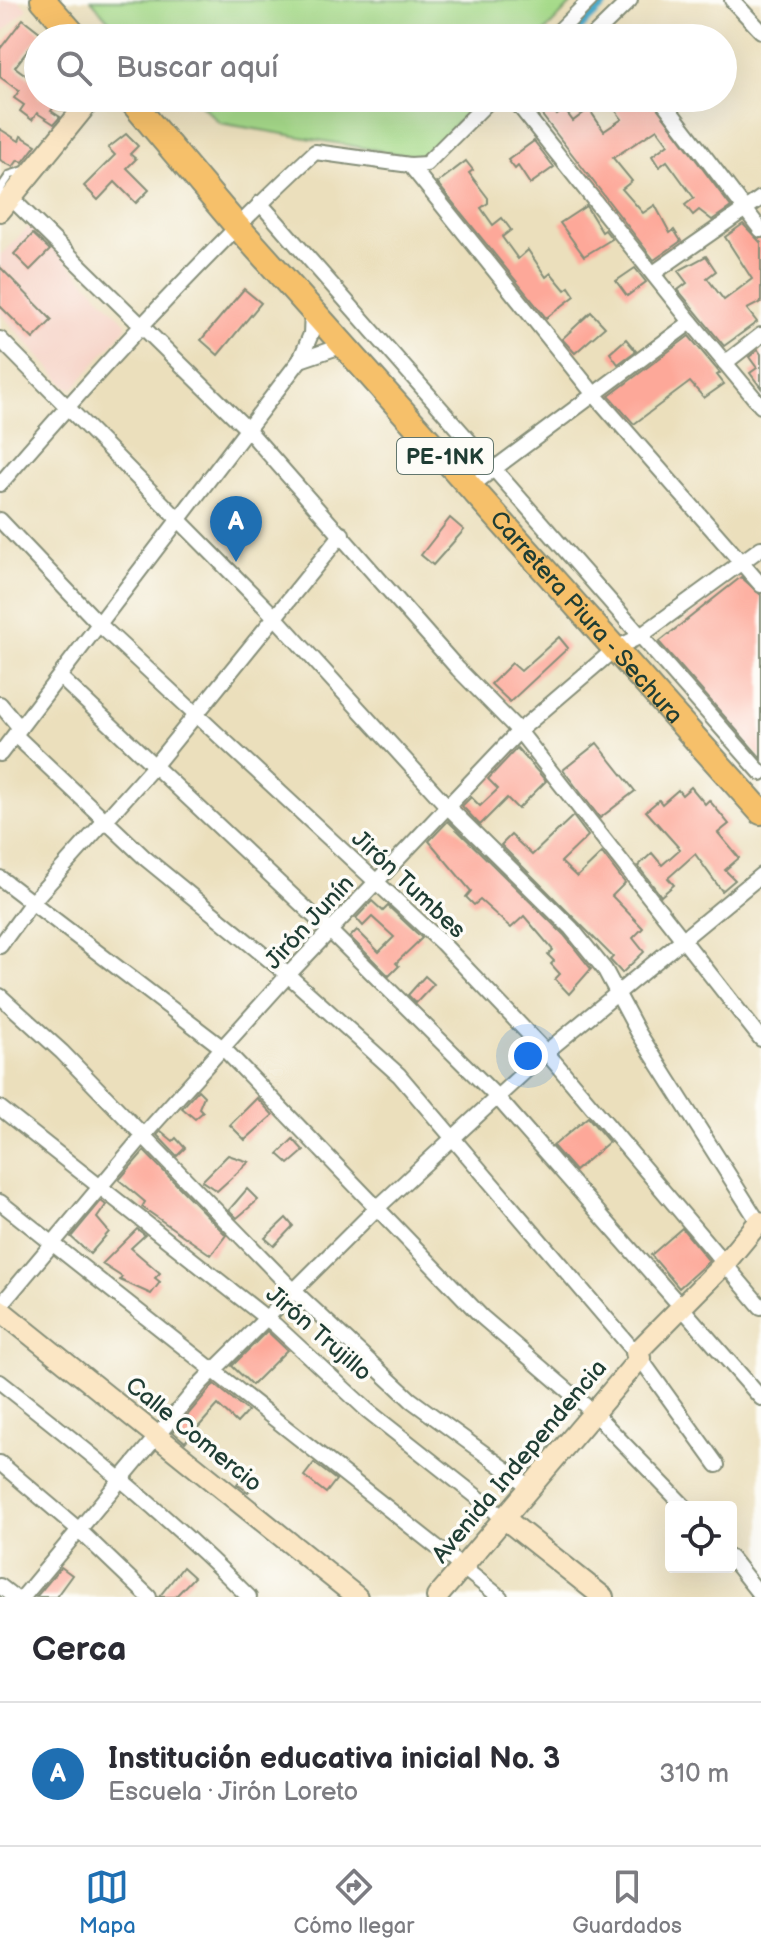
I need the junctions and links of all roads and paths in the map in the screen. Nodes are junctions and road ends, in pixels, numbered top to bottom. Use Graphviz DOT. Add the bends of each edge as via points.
graph roads {
  1 [pos="43,0"];
  2 [pos="590,0"];
  3 [pos="630,0"];
  4 [pos="732,0"];
  5 [pos="64,24"];
  6 [pos="566,24"];
  7 [pos="614,24"];
  8 [pos="761,31"];
  9 [pos="81,112"];
  10 [pos="141,112"];
  11 [pos="478,112"];
  12 [pos="528,112"];
  13 [pos="671,112"];
  14 [pos="410,165"];
  15 [pos="35,168"];
  16 [pos="0,169"];
  17 [pos="10,175"];
  18 [pos="761,198"];
  19 [pos="260,203"];
  20 [pos="4,206"];
  21 [pos="745,208"];
  22 [pos="236,225"];
  23 [pos="761,230"];
  24 [pos="655,272"];
  25 [pos="312,307"];
  26 [pos="691,322"];
  27 [pos="143,324"];
  28 [pos="761,335"];
  29 [pos="0,339"];
  30 [pos="344,345"];
  31 [pos="300,360"];
  32 [pos="725,363"];
  33 [pos="593,393"];
  34 [pos="67,406"];
  35 [pos="761,406"];
  36 [pos="248,430"];
  37 [pos="493,469"];
  38 [pos="0,484"];
  39 [pos="471,486"];
  40 [pos="0,520"];
  41 [pos="180,521"];
  42 [pos="342,534"];
  43 [pos="761,548"];
  44 [pos="741,563"];
  45 [pos="761,585"];
  46 [pos="276,618"];
  47 [pos="101,626"];
  48 [pos="639,637"];
  49 [pos="616,648"];
  50 [pos="61,678"];
  51 [pos="0,704"];
  52 [pos="195,715"];
  53 [pos="519,731"];
  54 [pos="11,734"];
  55 [pos="0,754"];
  56 [pos="155,765"];
  57 [pos="761,773"];
  58 [pos="448,807"];
  59 [pos="761,812"];
  60 [pos="108,820"];
  61 [pos="761,875"];
  62 [pos="0,878"];
  63 [pos="375,884"];
  64 [pos="32,902"];
  65 [pos="332,933"];
  66 [pos="682,937"];
  67 [pos="0,946"];
  68 [pos="288,975"];
  69 [pos="617,991"];
  70 [pos="0,996"];
  71 [pos="761,1039"];
  72 [pos="224,1049"];
  73 [pos="546,1052"];
  74 [pos="497,1097"];
  75 [pos="0,1108"];
  76 [pos="142,1137"];
  77 [pos="454,1137"];
  78 [pos="100,1184"];
  79 [pos="0,1202"];
  80 [pos="376,1209"];
  81 [pos="759,1220"];
  82 [pos="53,1240"];
  83 [pos="725,1263"];
  84 [pos="294,1291"];
  85 [pos="684,1306"];
  86 [pos="761,1307"];
  87 [pos="0,1308"];
  88 [pos="267,1321"];
  89 [pos="638,1356"];
  90 [pos="216,1369"];
  91 [pos="0,1382"];
  92 [pos="761,1398"];
  93 [pos="594,1413"];
  94 [pos="155,1437"];
  95 [pos="0,1463"];
  96 [pos="717,1465"];
  97 [pos="121,1478"];
  98 [pos="530,1487"];
  99 [pos="679,1501"];
  100 [pos="505,1519"];
  101 [pos="78,1529"];
  102 [pos="737,1566"];
  103 [pos="464,1569"];
  104 [pos="0,1586"];
  105 [pos="761,1596"];
  106 [pos="14,1597"];
  107 [pos="23,1597"];
  108 [pos="149,1597"];
  109 [pos="249,1597"];
  110 [pos="357,1597"];
  111 [pos="437,1597"];
  112 [pos="500,1597"];
  113 [pos="603,1597"];
  1 -- 5 [label="main road"];
  2 -- 6 [label="street"];
  3 -- 7 [label="street"];
  4 -- 8 [label="street"];
  9 -- 15 [label="street"];
  10 -- 22 [label="main road, Carretera Piura - Sechura / PE-1NK"];
  11 -- 14 [label="street" via="426,164"];
  12 -- 24 [label="street"];
  13 -- 21 [label="street"];
  14 -- 19 [label="street" via="315,152"];
  14 -- 33 [label="street"];
  15 -- 17 [label="lane"];
  15 -- 20 [label="street"];
  16 -- 17 [label="lane"];
  17 -- 20 [label="lane" via="1,188"];
  18 -- 21 [label="street"];
  19 -- 22 [label="street"];
  19 -- 37 [label="street"];
  20 -- 27 [label="street"];
  21 -- 23 [label="street"];
  21 -- 24 [label="street"];
  22 -- 25 [label="main road, Carretera Piura - Sechura / PE-1NK"];
  22 -- 27 [label="street"];
  24 -- 26 [label="street"];
  25 -- 30 [label="main road, Carretera Piura - Sechura / PE-1NK"];
  25 -- 31 [label="street" via="311,334"];
  26 -- 32 [label="street"];
  26 -- 33 [label="street"];
  27 -- 34 [label="street"];
  27 -- 36 [label="street"];
  28 -- 32 [label="street"];
  29 -- 34 [label="street"];
  30 -- 31 [label="street"];
  30 -- 39 [label="main road, Carretera Piura - Sechura / PE-1NK"];
  31 -- 36 [label="street"];
  32 -- 35 [label="street"];
  33 -- 37 [label="street"];
  33 -- 44 [label="street"];
  34 -- 38 [label="street"];
  34 -- 41 [label="street"];
  36 -- 41 [label="street"];
  36 -- 42 [label="street"];
  37 -- 39 [label="street"];
  37 -- 48 [label="street"];
  39 -- 49 [label="main road, Carretera Piura - Sechura / PE-1NK"];
  40 -- 47 [label="street, Jirón Tumbes"];
  41 -- 46 [label="street"];
  41 -- 47 [label="street"];
  42 -- 46 [label="street"];
  42 -- 53 [label="street"];
  43 -- 44 [label="street, Jirón Junín"];
  44 -- 45 [label="street"];
  44 -- 48 [label="street, Jirón Junín"];
  46 -- 52 [label="street"];
  46 -- 58 [label="street"];
  47 -- 50 [label="street"];
  47 -- 52 [label="street, Jirón Tumbes"];
  48 -- 49 [label="street, Jirón Junín"];
  48 -- 57 [label="street"];
  49 -- 53 [label="street, Jirón Junín"];
  49 -- 59 [label="main road, Carretera Piura - Sechura / PE-1NK"];
  50 -- 54 [label="street"];
  50 -- 56 [label="street"];
  51 -- 54 [label="street"];
  52 -- 56 [label="street"];
  52 -- 63 [label="street, Jirón Tumbes"];
  53 -- 58 [label="street, Jirón Junín"];
  53 -- 66 [label="street"];
  54 -- 55 [label="street"];
  54 -- 60 [label="street"];
  56 -- 60 [label="street"];
  56 -- 65 [label="street"];
  58 -- 63 [label="street, Jirón Junín"];
  58 -- 69 [label="street" via="571,928"];
  60 -- 64 [label="street"];
  60 -- 68 [label="street" via="145,858"];
  61 -- 66 [label="street"];
  62 -- 64 [label="street"];
  63 -- 65 [label="street, Jirón Junín"];
  63 -- 73 [label="street, Jirón Tumbes" via="442,943"];
  64 -- 67 [label="street"];
  64 -- 72 [label="street"];
  65 -- 68 [label="street, Jirón Junín"];
  65 -- 74 [label="street"];
  66 -- 69 [label="street"];
  66 -- 71 [label="street"];
  68 -- 72 [label="street, Jirón Junín"];
  68 -- 77 [label="street" via="399,1075"];
  69 -- 73 [label="street"];
  69 -- 81 [label="street"];
  70 -- 76 [label="street"];
  72 -- 76 [label="street, Jirón Junín"];
  72 -- 80 [label="street"];
  73 -- 74 [label="street"];
  73 -- 83 [label="street, Jirón Tumbes"];
  74 -- 77 [label="street"];
  74 -- 85 [label="street"];
  75 -- 78 [label="street, Jirón Trujillo"];
  76 -- 78 [label="street, Jirón Junín"];
  76 -- 84 [label="street"];
  77 -- 80 [label="street"];
  77 -- 89 [label="street"];
  78 -- 82 [label="street, Jirón Junín"];
  78 -- 88 [label="street, Jirón Trujillo"];
  79 -- 82 [label="street"];
  80 -- 84 [label="street"];
  80 -- 93 [label="street" via="482,1317"];
  81 -- 83 [label="street, Avenida Independencia"];
  82 -- 87 [label="street, Jirón Junín"];
  82 -- 90 [label="street"];
  83 -- 85 [label="street, Avenida Independencia"];
  83 -- 86 [label="street, Jirón Tumbes"];
  84 -- 88 [label="street"];
  84 -- 98 [label="street" via="411,1400"];
  85 -- 89 [label="street, Avenida Independencia"];
  85 -- 92 [label="street"];
  87 -- 94 [label="street, Calle Comercio"];
  88 -- 90 [label="street"];
  88 -- 100 [label="street, Jirón Trujillo" via="367,1410"];
  89 -- 93 [label="street, Avenida Independencia"];
  89 -- 96 [label="street"];
  90 -- 94 [label="street"];
  90 -- 103 [label="street"];
  91 -- 97 [label="street"];
  93 -- 98 [label="street, Avenida Independencia"];
  93 -- 99 [label="street"];
  94 -- 97 [label="street"];
  94 -- 110 [label="street, Calle Comercio"];
  95 -- 101 [label="street"];
  97 -- 101 [label="street"];
  97 -- 109 [label="street"];
  98 -- 100 [label="street, Avenida Independencia"];
  100 -- 103 [label="street, Avenida Independencia"];
  100 -- 113 [label="street, Jirón Trujillo"];
  101 -- 107 [label="street"];
  101 -- 108 [label="street"];
  102 -- 105 [label="street"];
  103 -- 111 [label="street, Avenida Independencia"];
  103 -- 112 [label="street"];
  104 -- 106 [label="street"];
}
